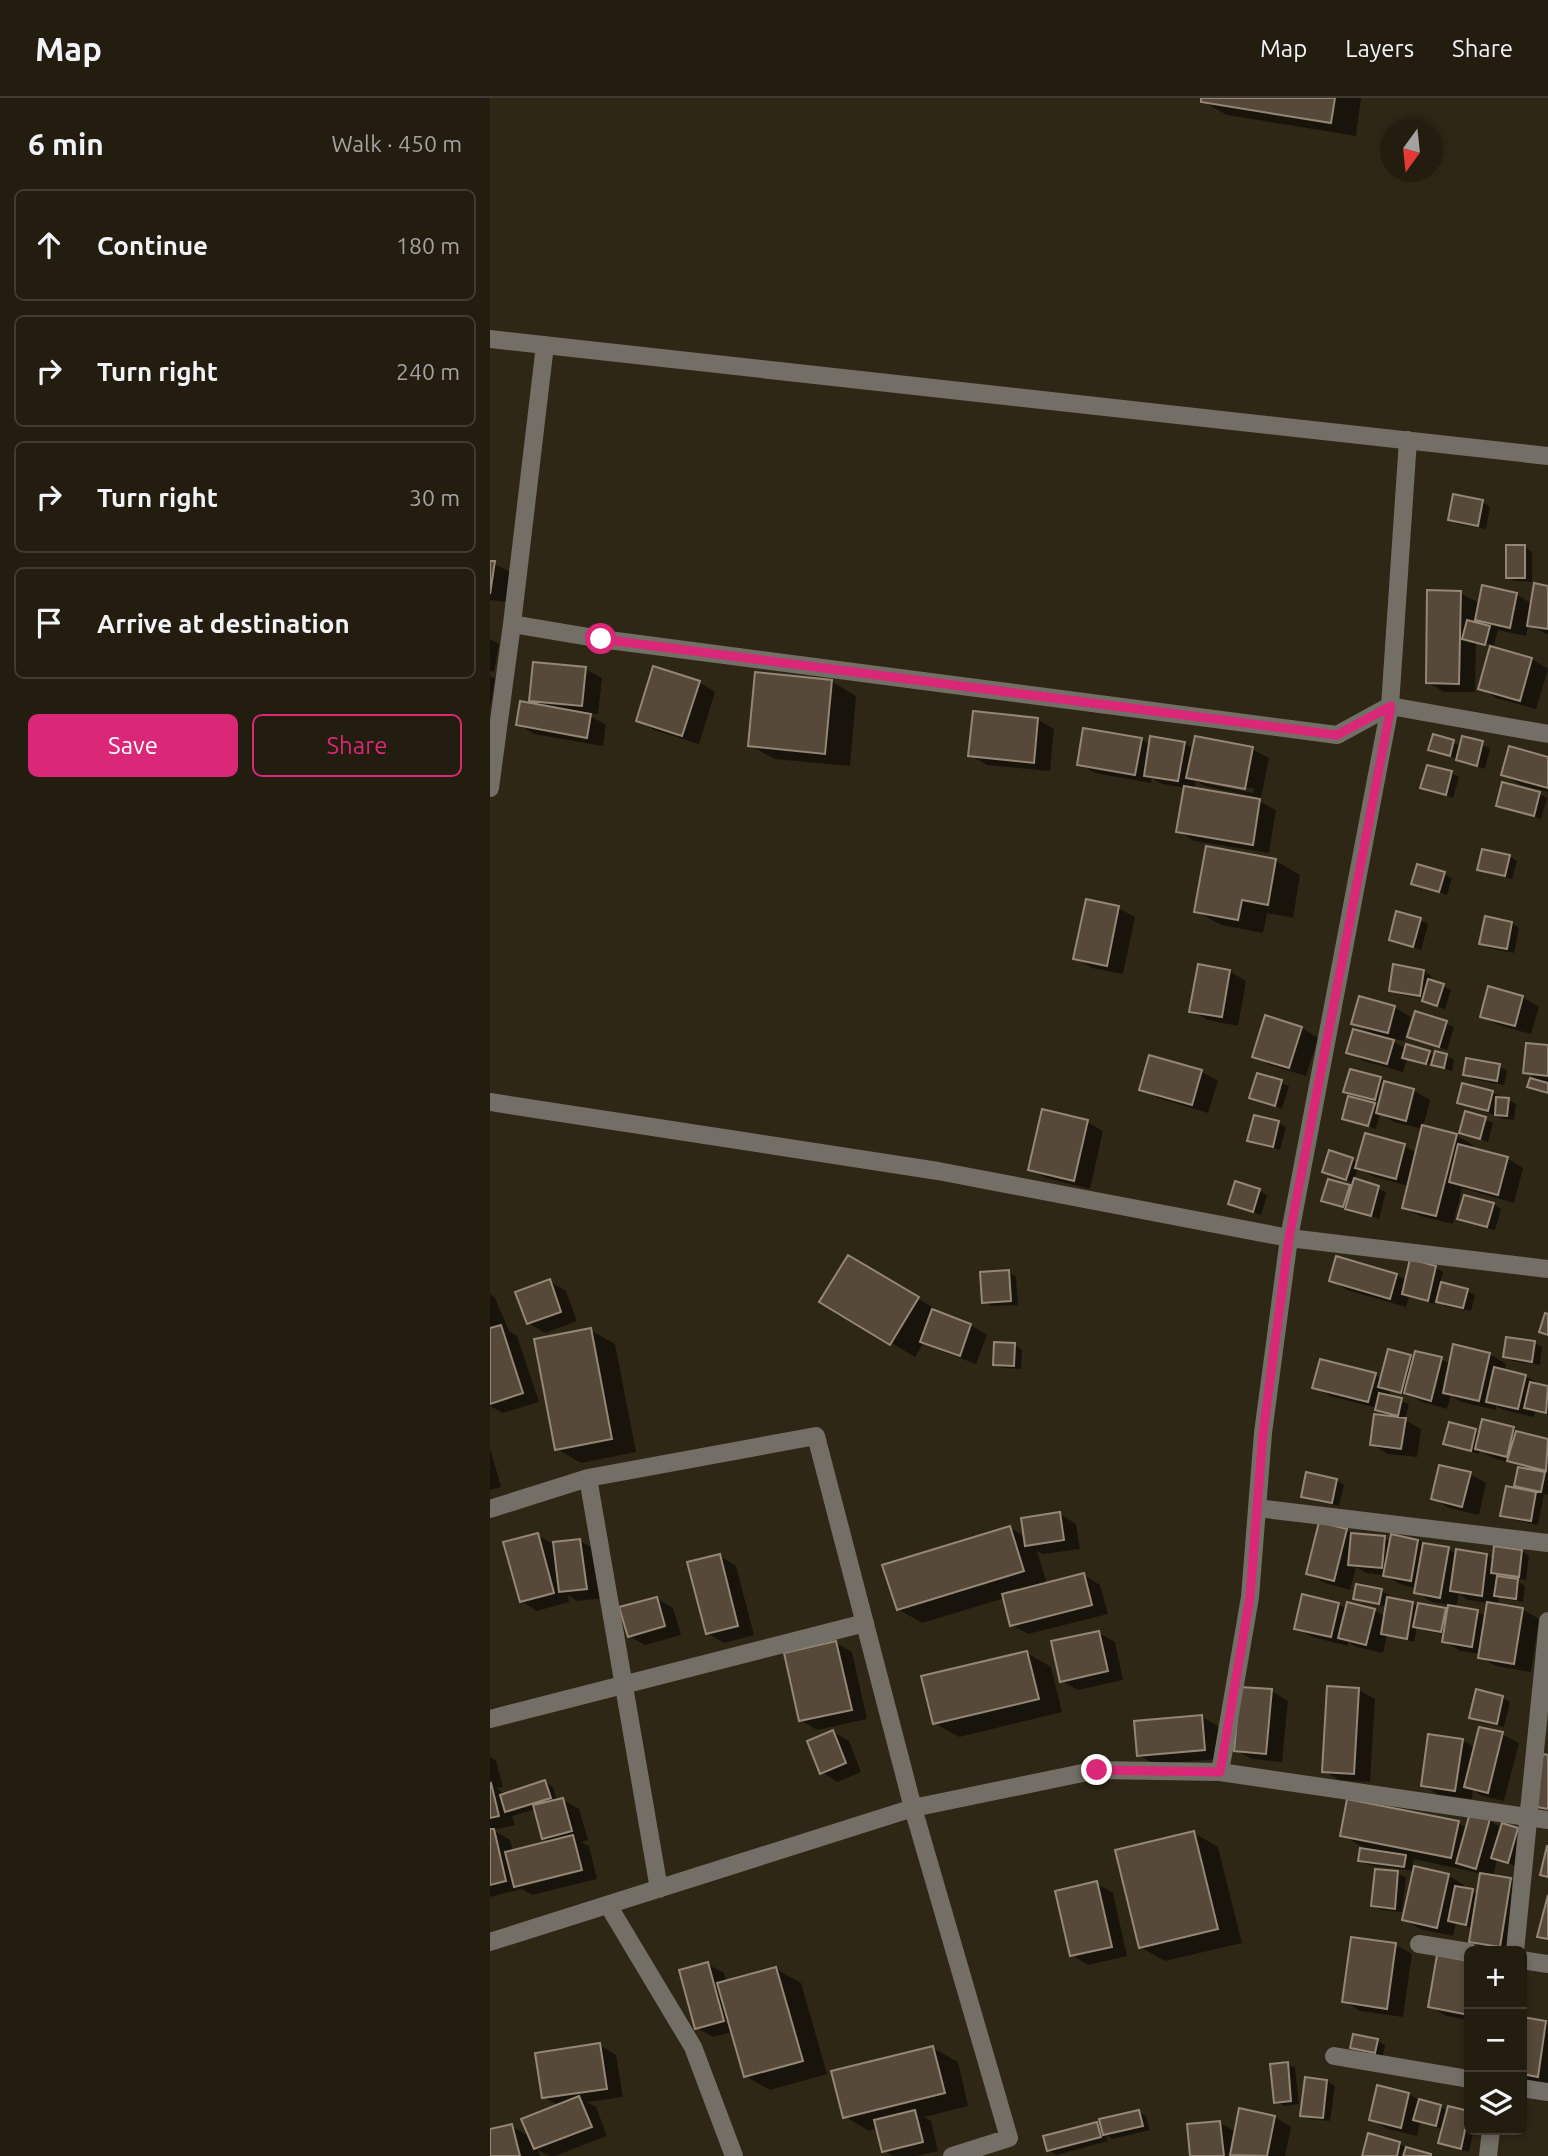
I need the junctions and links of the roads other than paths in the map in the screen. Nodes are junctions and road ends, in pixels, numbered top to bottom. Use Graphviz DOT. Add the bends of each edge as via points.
graph roads {
  1 [pos="490,339"];
  2 [pos="545,345"];
  3 [pos="1408,440"];
  4 [pos="1548,456"];
  5 [pos="512,624"];
  6 [pos="1391,706"];
  7 [pos="1548,734"];
  8 [pos="490,788"];
  9 [pos="490,1102"];
  10 [pos="1289,1238"];
  11 [pos="1548,1269"];
  12 [pos="588,1478"];
  13 [pos="1257,1508"];
  14 [pos="490,1509"];
  15 [pos="1548,1543"];
  16 [pos="1548,1621"];
  17 [pos="865,1623"];
  18 [pos="624,1685"];
  19 [pos="490,1719"];
  20 [pos="1220,1772"];
  21 [pos="913,1808"];
  22 [pos="1529,1817"];
  23 [pos="1548,1820"];
  24 [pos="659,1889"];
  25 [pos="608,1905"];
  26 [pos="490,1942"];
  27 [pos="1419,1944"];
  28 [pos="1516,1946"];
  29 [pos="1464,1951"];
  30 [pos="1527,1961"];
  31 [pos="1548,1964"];
  32 [pos="1334,2056"];
  33 [pos="1464,2078"];
  34 [pos="1527,2089"];
  35 [pos="1548,2092"];
  36 [pos="1491,2135"];
  37 [pos="734,2156"];
  38 [pos="952,2156"];
  39 [pos="1488,2156"];
  1 -- 2 [label="street"];
  2 -- 3 [label="street"];
  2 -- 5 [label="street"];
  3 -- 4 [label="street"];
  3 -- 6 [label="street"];
  5 -- 6 [label="street" via="1337,735"];
  5 -- 8 [label="street"];
  6 -- 7 [label="street"];
  6 -- 10 [label="street"];
  9 -- 10 [label="street" via="938,1171"];
  10 -- 11 [label="street"];
  10 -- 13 [label="street"];
  12 -- 14 [label="street"];
  12 -- 17 [label="street" via="816,1436"];
  12 -- 18 [label="street"];
  13 -- 15 [label="street"];
  13 -- 20 [label="street" via="1250,1597"];
  16 -- 22 [label="street"];
  17 -- 18 [label="street"];
  17 -- 21 [label="street"];
  18 -- 19 [label="street"];
  18 -- 24 [label="street"];
  20 -- 21 [label="street" via="1097,1770"];
  20 -- 22 [label="street"];
  21 -- 24 [label="street"];
  21 -- 38 [label="street" via="1009,2138"];
  22 -- 23 [label="street"];
  22 -- 28 [label="street"];
  24 -- 25 [label="street"];
  25 -- 26 [label="street"];
  25 -- 37 [label="street" via="693,2047"];
  27 -- 29 [label="street"];
  30 -- 31 [label="street"];
  32 -- 33 [label="street"];
  34 -- 35 [label="street"];
  36 -- 39 [label="street"];
}
